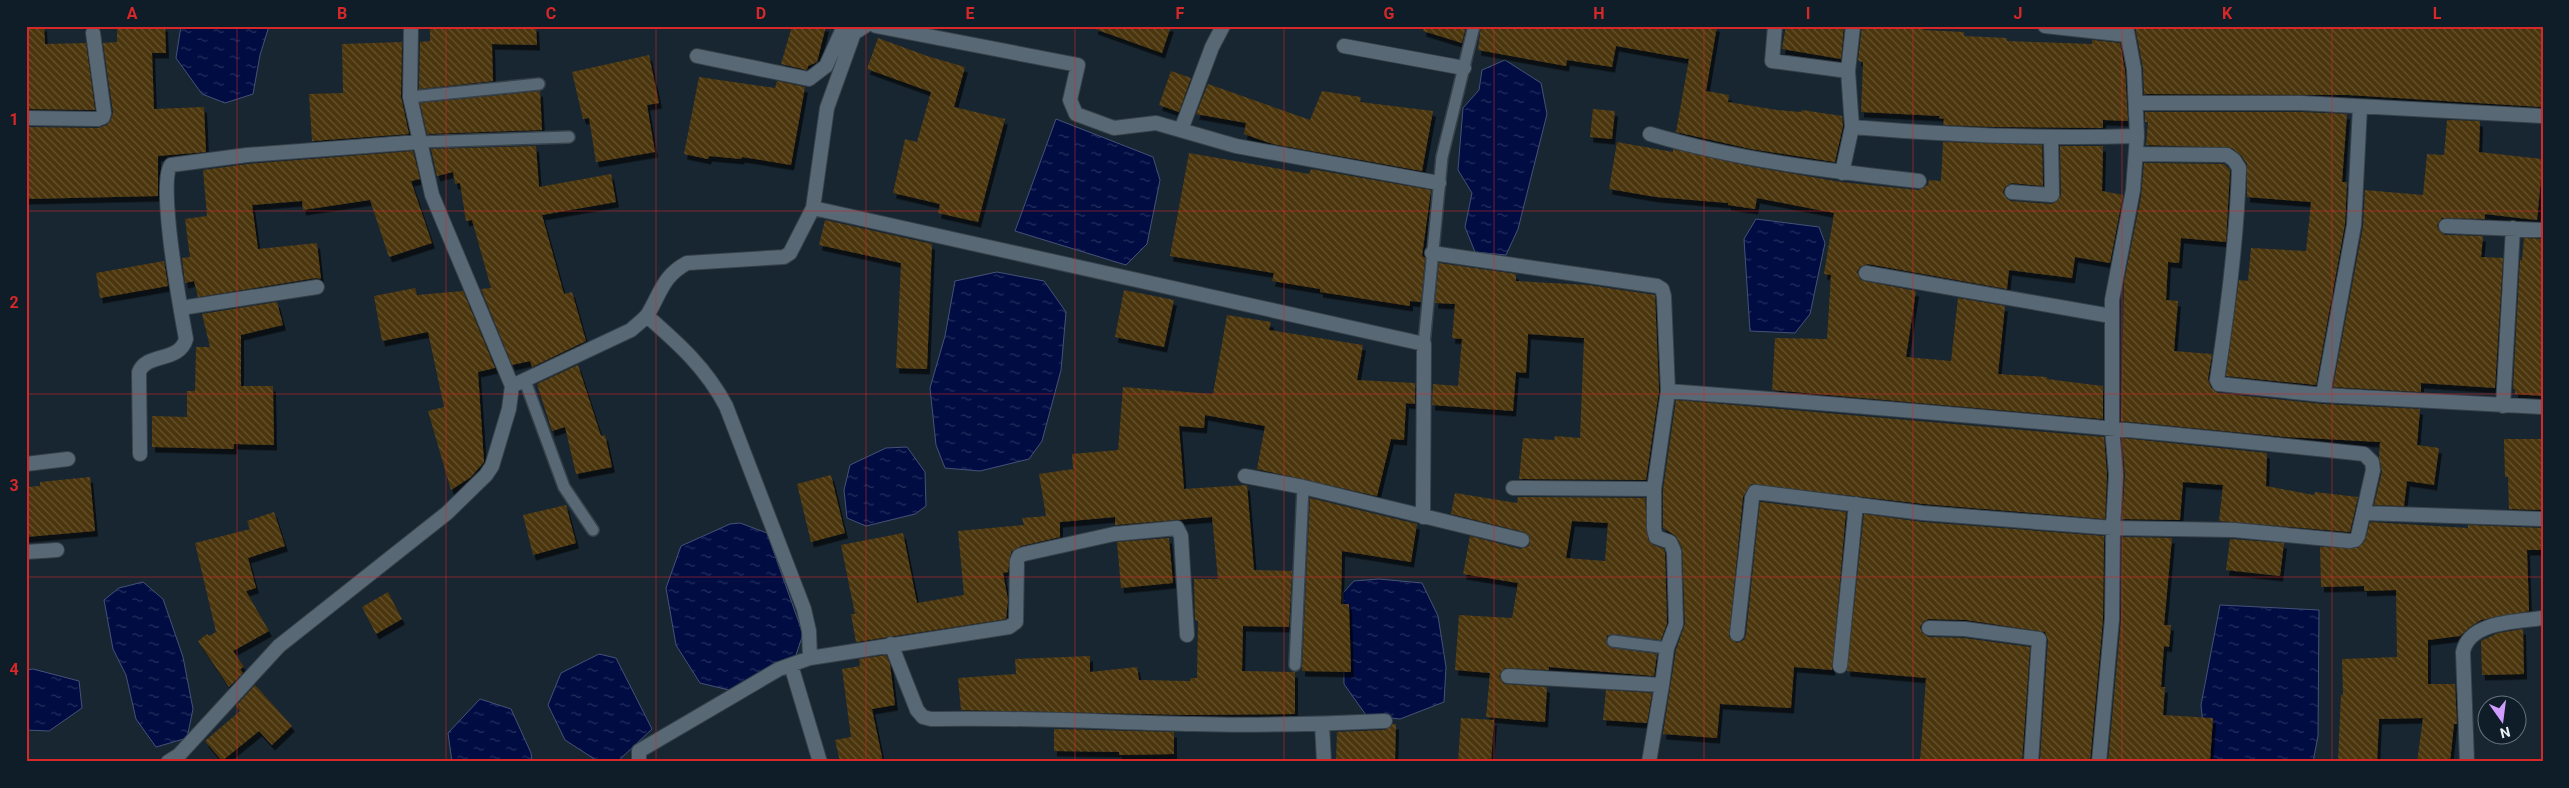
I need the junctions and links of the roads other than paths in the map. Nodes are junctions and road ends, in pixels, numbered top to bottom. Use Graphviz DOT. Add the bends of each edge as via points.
graph roads {
  1 [pos="411,26"];
  2 [pos="844,26"];
  3 [pos="864,26"];
  4 [pos="876,26"];
  5 [pos="1223,26"];
  6 [pos="1474,26"];
  7 [pos="1775,26"];
  8 [pos="1853,26"];
  9 [pos="2045,26"];
  10 [pos="2126,31"];
  11 [pos="93,33"];
  12 [pos="1344,46"];
  13 [pos="697,56"];
  14 [pos="1464,68"];
  15 [pos="1848,71"];
  16 [pos="539,84"];
  17 [pos="410,97"];
  18 [pos="2137,103"];
  19 [pos="2360,107"];
  20 [pos="2543,116"];
  21 [pos="26,118"];
  22 [pos="1852,127"];
  23 [pos="1181,130"];
  24 [pos="1650,134"];
  25 [pos="569,136"];
  26 [pos="2137,136"];
  27 [pos="2051,138"];
  28 [pos="419,142"];
  29 [pos="2136,154"];
  30 [pos="1842,173"];
  31 [pos="1918,181"];
  32 [pos="1439,183"];
  33 [pos="2012,192"];
  34 [pos="813,208"];
  35 [pos="2446,226"];
  36 [pos="2513,228"];
  37 [pos="2543,230"];
  38 [pos="1432,252"];
  39 [pos="1866,273"];
  40 [pos="318,287"];
  41 [pos="181,308"];
  42 [pos="647,316"];
  43 [pos="2111,316"];
  44 [pos="1424,344"];
  45 [pos="525,381"];
  46 [pos="512,386"];
  47 [pos="1668,391"];
  48 [pos="2323,395"];
  49 [pos="2503,406"];
  50 [pos="2543,407"];
  51 [pos="2112,428"];
  52 [pos="140,454"];
  53 [pos="68,459"];
  54 [pos="26,464"];
  55 [pos="1245,476"];
  56 [pos="1303,487"];
  57 [pos="1513,488"];
  58 [pos="1654,489"];
  59 [pos="1856,504"];
  60 [pos="2364,513"];
  61 [pos="1423,517"];
  62 [pos="2543,518"];
  63 [pos="2113,528"];
  64 [pos="593,530"];
  65 [pos="1522,540"];
  66 [pos="57,550"];
  67 [pos="26,552"];
  68 [pos="2543,618"];
  69 [pos="1928,628"];
  70 [pos="1738,634"];
  71 [pos="1187,635"];
  72 [pos="1613,641"];
  73 [pos="890,644"];
  74 [pos="1667,648"];
  75 [pos="810,658"];
  76 [pos="791,664"];
  77 [pos="1295,665"];
  78 [pos="1840,666"];
  79 [pos="1508,676"];
  80 [pos="1662,685"];
  81 [pos="1384,721"];
  82 [pos="1322,724"];
  83 [pos="178,759"];
  84 [pos="639,762"];
  85 [pos="820,762"];
  86 [pos="1324,762"];
  87 [pos="1649,762"];
  88 [pos="2031,762"];
  89 [pos="2099,762"];
  90 [pos="2467,762"];
  1 -- 17 [label="street"];
  2 -- 13 [label="street" via="826,66 809,79"];
  3 -- 34 [label="street" via="854,33 827,108"];
  4 -- 23 [label="street" via="1078,65 1070,100 1076,114 1114,128 1156,124"];
  5 -- 23 [label="street"];
  6 -- 14 [label="lane"];
  7 -- 15 [label="street" via="1772,61"];
  8 -- 15 [label="street"];
  9 -- 10 [label="street"];
  10 -- 18 [label="street"];
  11 -- 21 [label="street" via="102,117"];
  12 -- 14 [label="street"];
  14 -- 32 [label="lane" via="1442,156"];
  15 -- 22 [label="street"];
  16 -- 17 [label="lane"];
  17 -- 28 [label="street"];
  18 -- 19 [label="street" via="2301,103"];
  18 -- 26 [label="street"];
  19 -- 20 [label="street"];
  19 -- 48 [label="street" via="2354,225"];
  22 -- 27 [label="street" via="1950,135"];
  22 -- 30 [label="street"];
  23 -- 32 [label="street" via="1236,146"];
  24 -- 30 [label="street" via="1686,145"];
  25 -- 28 [label="lane"];
  26 -- 27 [label="street"];
  26 -- 29 [label="street"];
  27 -- 33 [label="street" via="2052,195"];
  28 -- 41 [label="street" via="247,155 171,165 166,194"];
  28 -- 46 [label="street" via="432,195"];
  29 -- 43 [label="street" via="2133,190"];
  29 -- 48 [label="street" via="2227,155 2239,168 2237,228 2218,383"];
  30 -- 31 [label="street"];
  32 -- 38 [label="lane"];
  34 -- 42 [label="street" via="790,253 784,257 687,263 674,270 664,282"];
  34 -- 44 [label="street"];
  35 -- 36 [label="street"];
  36 -- 37 [label="street"];
  36 -- 49 [label="street"];
  38 -- 44 [label="lane"];
  38 -- 47 [label="street" via="1662,289"];
  39 -- 43 [label="street"];
  40 -- 41 [label="street"];
  41 -- 52 [label="street" via="186,339 184,348 176,354 146,363 138,372"];
  42 -- 45 [label="street" via="631,330"];
  42 -- 75 [label="street" via="692,355 726,406 804,609"];
  43 -- 51 [label="street"];
  44 -- 61 [label="street"];
  45 -- 46 [label="street"];
  45 -- 64 [label="lane" via="564,487"];
  46 -- 83 [label="street" via="509,409 492,466 486,474 447,513 279,646"];
  47 -- 51 [label="street"];
  47 -- 58 [label="street"];
  48 -- 49 [label="street"];
  49 -- 50 [label="street"];
  51 -- 60 [label="street" via="2364,454 2372,462 2373,470"];
  51 -- 63 [label="street" via="2116,475"];
  53 -- 54 [label="street"];
  55 -- 56 [label="street"];
  56 -- 61 [label="street"];
  56 -- 77 [label="lane"];
  57 -- 58 [label="street"];
  58 -- 74 [label="street" via="1654,534 1670,542 1674,551 1676,624"];
  59 -- 63 [label="street" via="1923,514"];
  59 -- 70 [label="street" via="1755,492"];
  59 -- 78 [label="street"];
  60 -- 62 [label="street"];
  60 -- 63 [label="street" via="2358,536 2350,541 2234,530"];
  61 -- 65 [label="street"];
  63 -- 89 [label="street" via="2112,619"];
  66 -- 67 [label="street"];
  68 -- 90 [label="street" via="2476,631 2465,643"];
  69 -- 88 [label="street" via="1965,629 2039,639"];
  71 -- 73 [label="street" via="1181,536 1173,528 1114,534 1019,556 1016,622 1009,627"];
  72 -- 74 [label="lane"];
  73 -- 75 [label="street"];
  73 -- 82 [label="street" via="923,718"];
  74 -- 80 [label="street"];
  75 -- 76 [label="street"];
  76 -- 84 [label="street" via="639,751"];
  76 -- 85 [label="street"];
  79 -- 80 [label="street"];
  80 -- 87 [label="street"];
  81 -- 82 [label="street"];
  82 -- 86 [label="street"];
}
